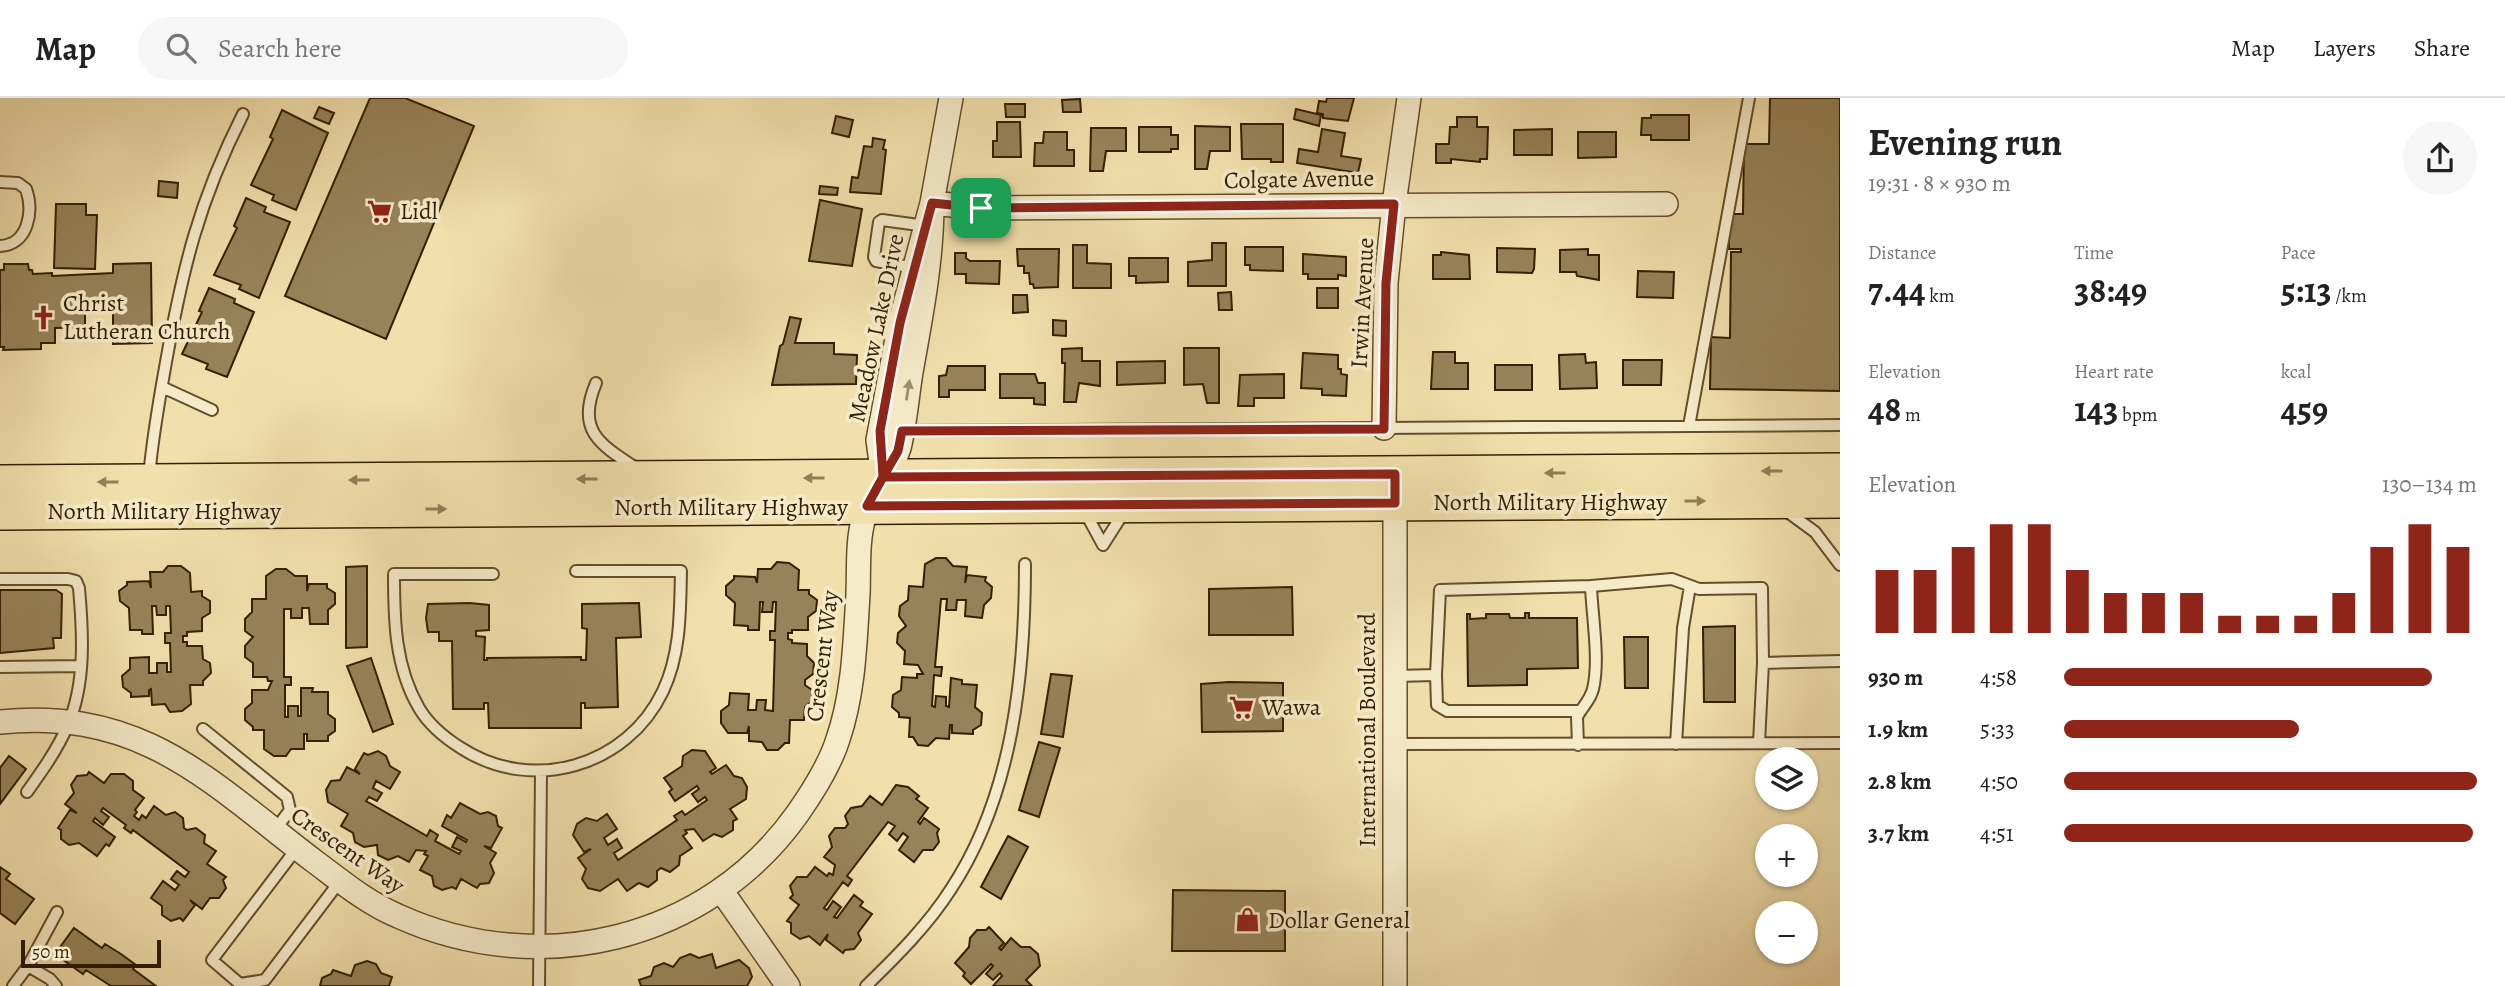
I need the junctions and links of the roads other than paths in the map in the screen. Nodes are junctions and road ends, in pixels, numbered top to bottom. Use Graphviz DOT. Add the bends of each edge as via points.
graph roads {
  1 [pos="951,98"];
  2 [pos="1409,98"];
  3 [pos="1748,98"];
  4 [pos="243,114"];
  5 [pos="0,182"];
  6 [pos="1394,204"];
  7 [pos="1666,204"];
  8 [pos="930,218"];
  9 [pos="0,246"];
  10 [pos="921,269"];
  11 [pos="596,383"];
  12 [pos="162,387"];
  13 [pos="212,410"];
  14 [pos="1840,425"];
  15 [pos="1689,426"];
  16 [pos="1384,429"];
  17 [pos="891,431"];
  18 [pos="1840,471"];
  19 [pos="653,479"];
  20 [pos="149,482"];
  21 [pos="0,483"];
  22 [pos="1395,488"];
  23 [pos="875,492"];
  24 [pos="1771,500"];
  25 [pos="1840,500"];
  26 [pos="0,512"];
  27 [pos="1025,565"];
  28 [pos="1840,565"];
  29 [pos="576,571"];
  30 [pos="493,575"];
  31 [pos="0,579"];
  32 [pos="1591,586"];
  33 [pos="1690,586"];
  34 [pos="1840,662"];
  35 [pos="1763,663"];
  36 [pos="80,666"];
  37 [pos="0,667"];
  38 [pos="1436,675"];
  39 [pos="1394,676"];
  40 [pos="1580,711"];
  41 [pos="70,721"];
  42 [pos="0,722"];
  43 [pos="202,729"];
  44 [pos="1759,743"];
  45 [pos="1840,743"];
  46 [pos="1393,744"];
  47 [pos="1676,744"];
  48 [pos="1578,745"];
  49 [pos="541,772"];
  50 [pos="27,792"];
  51 [pos="275,830"];
  52 [pos="298,848"];
  53 [pos="340,881"];
  54 [pos="721,890"];
  55 [pos="57,912"];
  56 [pos="537,947"];
  57 [pos="28,966"];
  58 [pos="13,986"];
  59 [pos="56,986"];
  60 [pos="539,986"];
  61 [pos="788,986"];
  62 [pos="866,986"];
  63 [pos="1395,986"];
  1 -- 8 [label="street, Meadow Lake Drive"];
  2 -- 6 [label="street, Irwin Avenue"];
  3 -- 15 [label="lane"];
  4 -- 12 [label="lane" via="219,161 188,250"];
  5 -- 9 [label="lane" via="18,183 26,189 29,207 27,229 20,239"];
  6 -- 7 [label="street, Colgate Avenue"];
  6 -- 8 [label="street, Colgate Avenue" via="981,208"];
  6 -- 16 [label="street, Irwin Avenue" via="1386,283"];
  8 -- 10 [label="street, Meadow Lake Drive"];
  8 -- 10 [label="lane" via="879,222 876,261"];
  10 -- 17 [label="street, Meadow Lake Drive" via="900,323"];
  11 -- 19 [label="lane" via="587,402 592,432 600,444"];
  12 -- 13 [label="lane"];
  12 -- 20 [label="lane"];
  14 -- 15 [label="lane"];
  15 -- 16 [label="lane"];
  16 -- 17 [label="lane"];
  17 -- 23 [label="street, Meadow Lake Drive"];
  18 -- 22 [label="main road, North Military Highway, one-way"];
  19 -- 20 [label="main road, North Military Highway, one-way"];
  23 -- 19 [label="main road, North Military Highway, one-way"];
  20 -- 21 [label="main road, North Military Highway, one-way"];
  22 -- 23 [label="main road, North Military Highway"];
  22 -- 23 [label="main road, North Military Highway" via="1082,505"];
  22 -- 24 [label="main road, North Military Highway, one-way"];
  22 -- 39 [label="street, International Boulevard"];
  26 -- 23 [label="main road, North Military Highway, one-way"];
  23 -- 54 [label="street, Crescent Way" via="860,537 853,668 838,742 789,827"];
  24 -- 25 [label="main road, North Military Highway"];
  24 -- 28 [label="lane" via="1815,533"];
  27 -- 62 [label="lane" via="1021,683 984,826 951,889 928,921"];
  29 -- 49 [label="lane" via="681,571 678,640 663,691 638,726 595,757"];
  30 -- 49 [label="lane" via="394,574 400,659 420,709 448,740 496,766"];
  31 -- 36 [label="lane" via="76,581 81,609"];
  32 -- 33 [label="lane" via="1672,579"];
  32 -- 38 [label="lane" via="1440,590"];
  32 -- 40 [label="lane" via="1595,670 1593,688"];
  33 -- 35 [label="lane" via="1762,588"];
  33 -- 47 [label="lane" via="1682,628"];
  34 -- 35 [label="lane"];
  35 -- 44 [label="lane"];
  36 -- 37 [label="lane"];
  36 -- 41 [label="lane"];
  38 -- 39 [label="lane"];
  38 -- 40 [label="lane" via="1437,705 1447,711"];
  39 -- 46 [label="street, International Boulevard"];
  40 -- 48 [label="lane"];
  41 -- 42 [label="street, Crescent Way"];
  41 -- 50 [label="lane"];
  41 -- 51 [label="street, Crescent Way" via="108,728 163,750"];
  43 -- 51 [label="lane" via="287,797 290,810"];
  44 -- 45 [label="lane"];
  44 -- 47 [label="lane"];
  46 -- 48 [label="lane"];
  46 -- 63 [label="street, International Boulevard"];
  47 -- 48 [label="lane"];
  49 -- 56 [label="lane"];
  51 -- 52 [label="street, Crescent Way"];
  52 -- 53 [label="street, Crescent Way"];
  52 -- 53 [label="lane" via="212,960 240,984 265,980"];
  53 -- 56 [label="street, Crescent Way" via="388,911 438,932 476,942"];
  54 -- 56 [label="street, Crescent Way" via="635,933 573,946"];
  54 -- 61 [label="street"];
  55 -- 57 [label="lane"];
  56 -- 60 [label="lane"];
  57 -- 58 [label="lane"];
  57 -- 59 [label="lane"];
}
